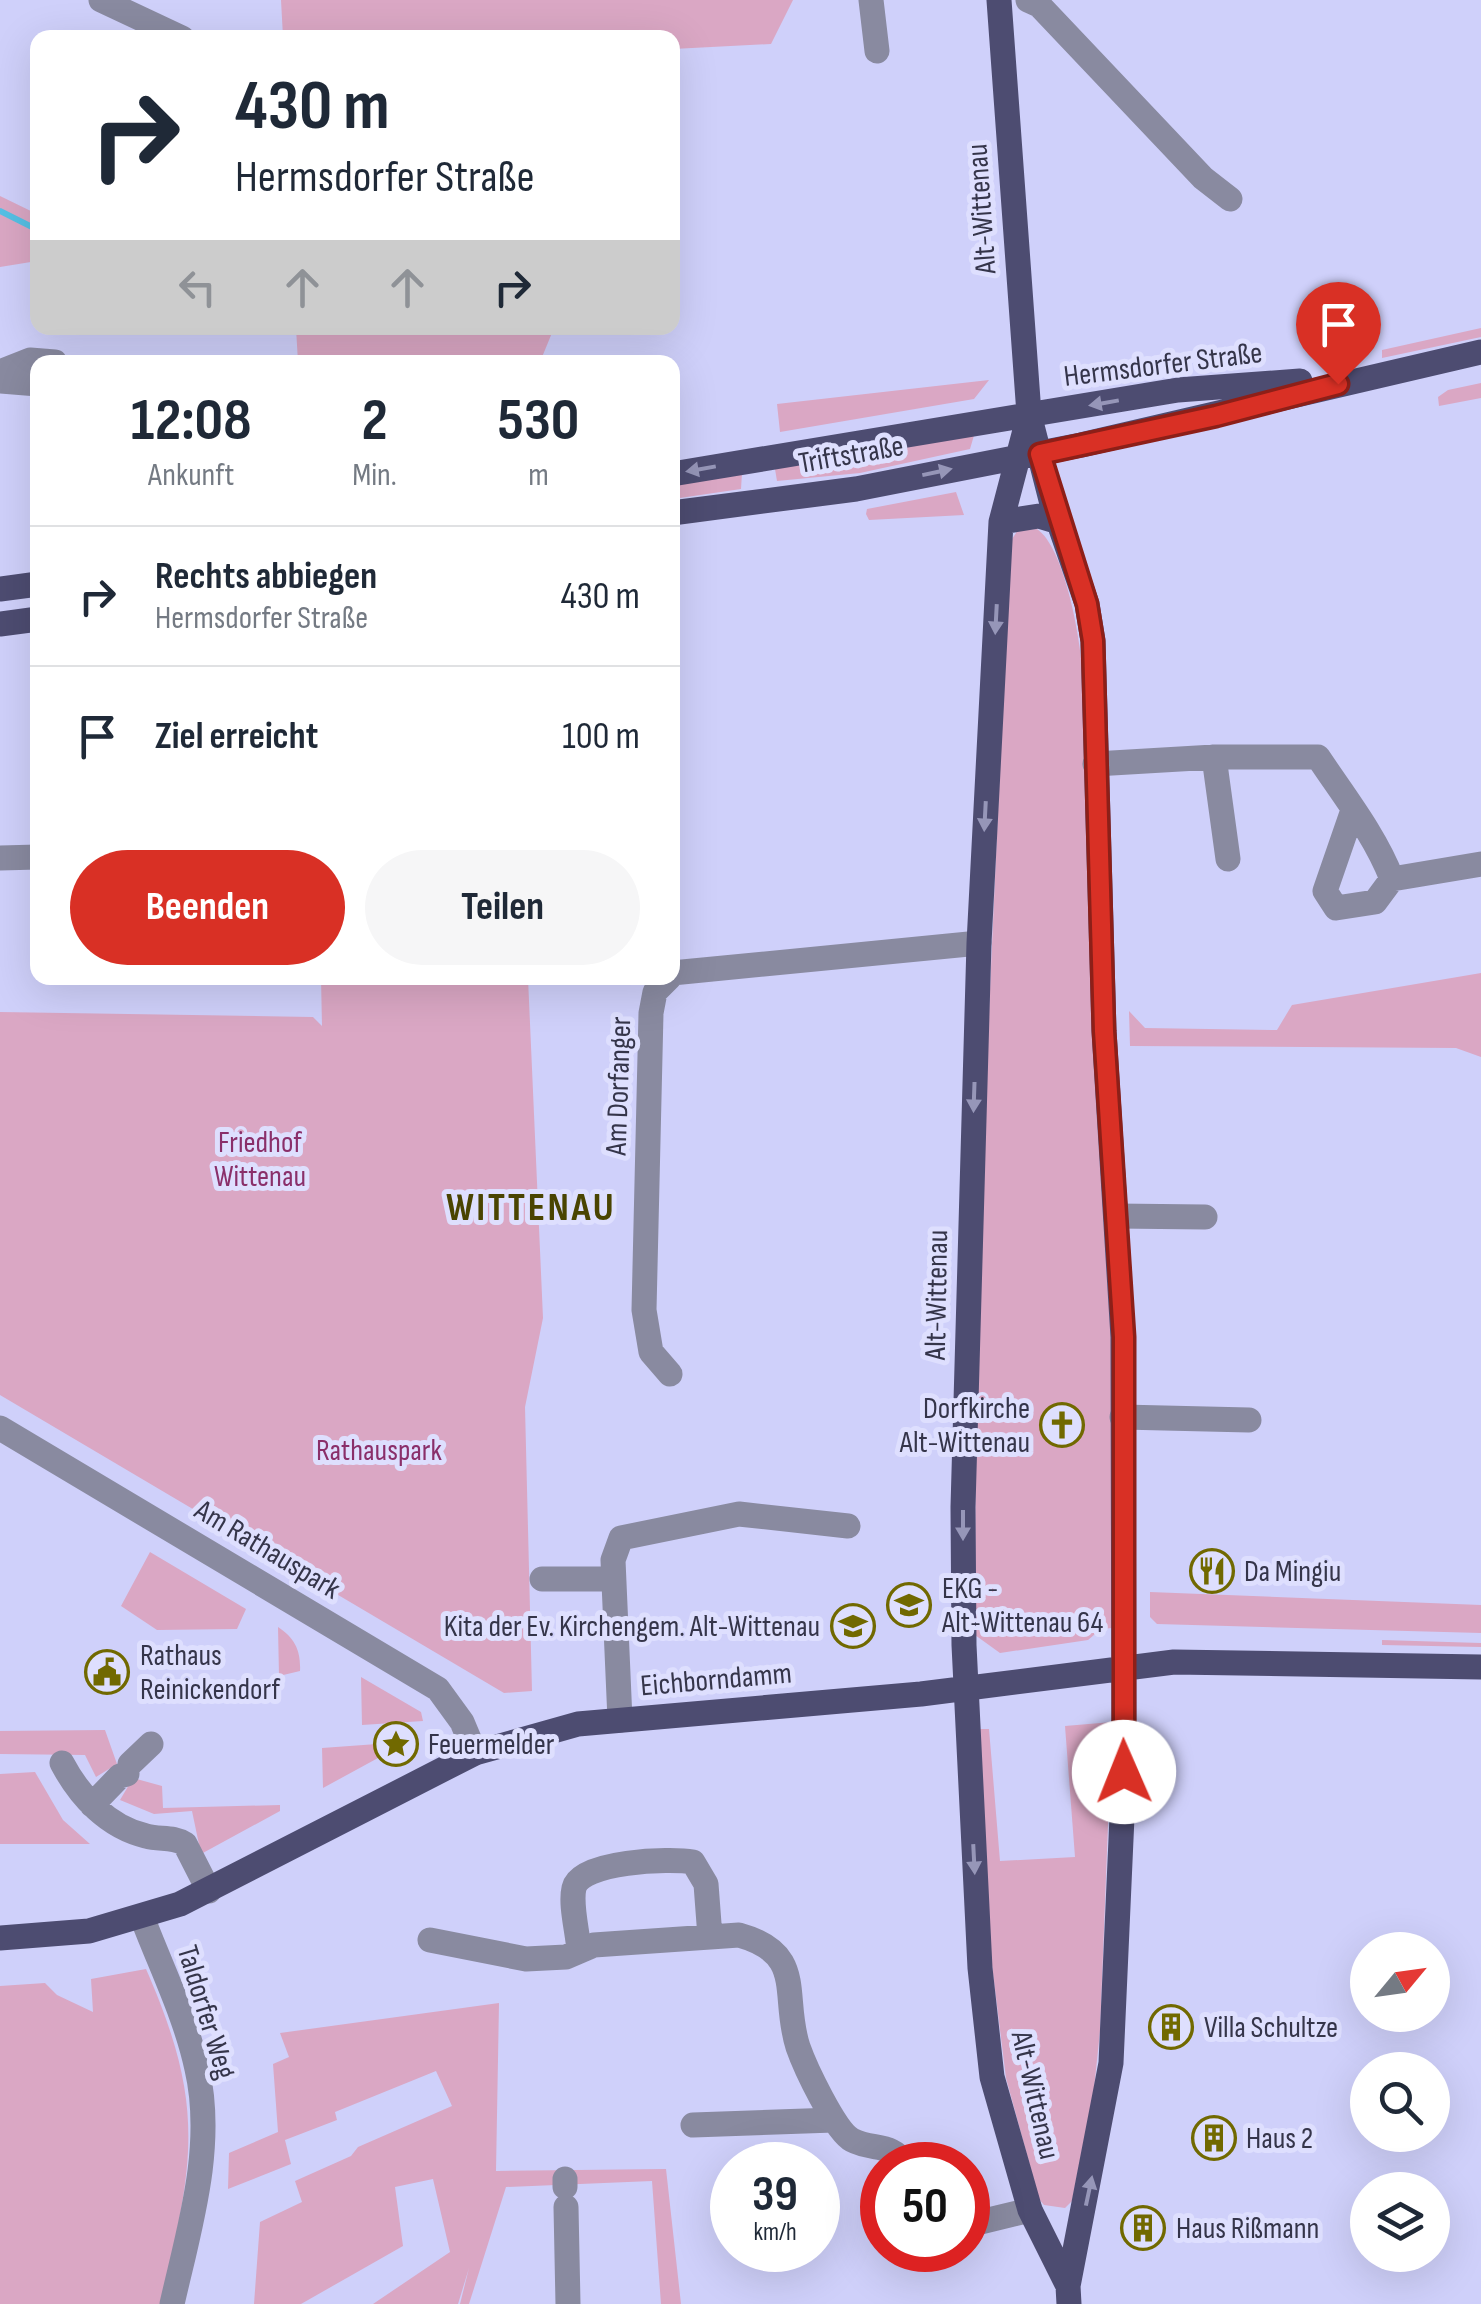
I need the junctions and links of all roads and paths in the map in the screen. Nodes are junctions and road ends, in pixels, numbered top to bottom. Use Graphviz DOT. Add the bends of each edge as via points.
graph roads {
  1 [pos="102,0"];
  2 [pos="871,0"];
  3 [pos="999,0"];
  4 [pos="1028,0"];
  5 [pos="165,30"];
  6 [pos="877,51"];
  7 [pos="1230,199"];
  8 [pos="1481,352"];
  9 [pos="30,360"];
  10 [pos="0,372"];
  11 [pos="1365,377"];
  12 [pos="0,380"];
  13 [pos="30,383"];
  14 [pos="1029,414"];
  15 [pos="1029,455"];
  16 [pos="756,459"];
  17 [pos="680,473"];
  18 [pos="762,502"];
  19 [pos="680,511"];
  20 [pos="1001,522"];
  21 [pos="1059,522"];
  22 [pos="30,585"];
  23 [pos="0,589"];
  24 [pos="30,620"];
  25 [pos="0,624"];
  26 [pos="1214,757"];
  27 [pos="1096,764"];
  28 [pos="1353,810"];
  29 [pos="30,857"];
  30 [pos="0,858"];
  31 [pos="1228,860"];
  32 [pos="1481,864"];
  33 [pos="1392,879"];
  34 [pos="978,943"];
  35 [pos="680,967"];
  36 [pos="660,985"];
  37 [pos="1116,1216"];
  38 [pos="1205,1217"];
  39 [pos="670,1374"];
  40 [pos="1122,1417"];
  41 [pos="1249,1420"];
  42 [pos="0,1428"];
  43 [pos="848,1526"];
  44 [pos="542,1579"];
  45 [pos="613,1579"];
  46 [pos="1122,1666"];
  47 [pos="1481,1667"];
  48 [pos="965,1688"];
  49 [pos="620,1720"];
  50 [pos="151,1744"];
  51 [pos="475,1753"];
  52 [pos="62,1763"];
  53 [pos="92,1805"];
  54 [pos="209,1891"];
  55 [pos="142,1917"];
  56 [pos="710,1937"];
  57 [pos="0,1938"];
  58 [pos="430,1940"];
  59 [pos="580,1951"];
  60 [pos="834,2120"];
  61 [pos="694,2125"];
  62 [pos="864,2142"];
  63 [pos="565,2191"];
  64 [pos="1030,2210"];
  65 [pos="990,2220"];
  66 [pos="1068,2295"];
  67 [pos="172,2304"];
  68 [pos="568,2304"];
  1 -- 5 [label="street"];
  2 -- 6 [label="street"];
  3 -- 14 [label="main road, Alt-Wittenau"];
  4 -- 7 [label="street"];
  8 -- 11 [label="main road, Hermsdorfer Straße"];
  9 -- 10 [label="street"];
  11 -- 14 [label="main road, Hermsdorfer Straße, one-way" via="1178,390"];
  11 -- 15 [label="main road, Hermsdorfer Straße"];
  12 -- 13 [label="street"];
  14 -- 15 [label="main road, Alt-Wittenau"];
  14 -- 16 [label="main road, Triftstraße"];
  18 -- 15 [label="main road, Triftstraße, one-way"];
  15 -- 20 [label="main road, Alt-Wittenau"];
  15 -- 21 [label="main road, Alt-Wittenau"];
  16 -- 17 [label="main road, Triftstraße, one-way"];
  16 -- 18 [label="main road"];
  18 -- 19 [label="main road, Triftstraße"];
  20 -- 21 [label="main road" via="1039,516"];
  20 -- 34 [label="main road, Alt-Wittenau, one-way"];
  21 -- 27 [label="main road, Alt-Wittenau" via="1093,641"];
  22 -- 23 [label="main road"];
  24 -- 25 [label="main road"];
  26 -- 27 [label="street"];
  26 -- 28 [label="street" via="1318,757"];
  26 -- 31 [label="street"];
  27 -- 37 [label="main road, Alt-Wittenau"];
  28 -- 33 [label="street"];
  28 -- 33 [label="street" via="1327,880 1328,899 1336,908 1361,908 1375,902"];
  29 -- 30 [label="street"];
  32 -- 33 [label="street"];
  34 -- 35 [label="street, Am Dorfanger"];
  34 -- 48 [label="main road, Alt-Wittenau, one-way" via="963,1508"];
  36 -- 39 [label="street, Am Dorfanger" via="652,1013 644,1310 650,1352"];
  37 -- 38 [label="street"];
  37 -- 40 [label="main road, Alt-Wittenau"];
  40 -- 41 [label="street"];
  40 -- 46 [label="main road, Alt-Wittenau"];
  42 -- 51 [label="street, Am Rathauspark" via="438,1689"];
  43 -- 45 [label="street" via="739,1514 626,1536 614,1548"];
  44 -- 45 [label="street"];
  45 -- 49 [label="street"];
  46 -- 47 [label="main road, Eichborndamm"];
  46 -- 48 [label="main road, Eichborndamm"];
  66 -- 46 [label="main road, Alt-Wittenau, one-way" via="1111,2063"];
  48 -- 49 [label="main road, Eichborndamm"];
  48 -- 64 [label="main road, Alt-Wittenau, one-way" via="992,2077"];
  49 -- 51 [label="main road, Eichborndamm" via="543,1731"];
  50 -- 53 [label="street"];
  51 -- 54 [label="main road, Eichborndamm"];
  52 -- 53 [label="street"];
  53 -- 54 [label="street" via="134,1833 186,1844"];
  54 -- 55 [label="main road, Eichborndamm"];
  55 -- 57 [label="main road, Eichborndamm" via="79,1932"];
  55 -- 67 [label="street, Taldorfer Weg" via="200,2086 199,2188"];
  56 -- 59 [label="street"];
  56 -- 59 [label="street" via="706,1884 693,1862 595,1868 574,1889"];
  56 -- 60 [label="street" via="739,1935 762,1942 780,1958 798,2046"];
  58 -- 59 [label="street" via="526,1960"];
  60 -- 61 [label="street"];
  60 -- 62 [label="street" via="848,2138"];
  63 -- 68 [label="street"];
  64 -- 65 [label="street"];
  64 -- 66 [label="main road, Alt-Wittenau"];
}
